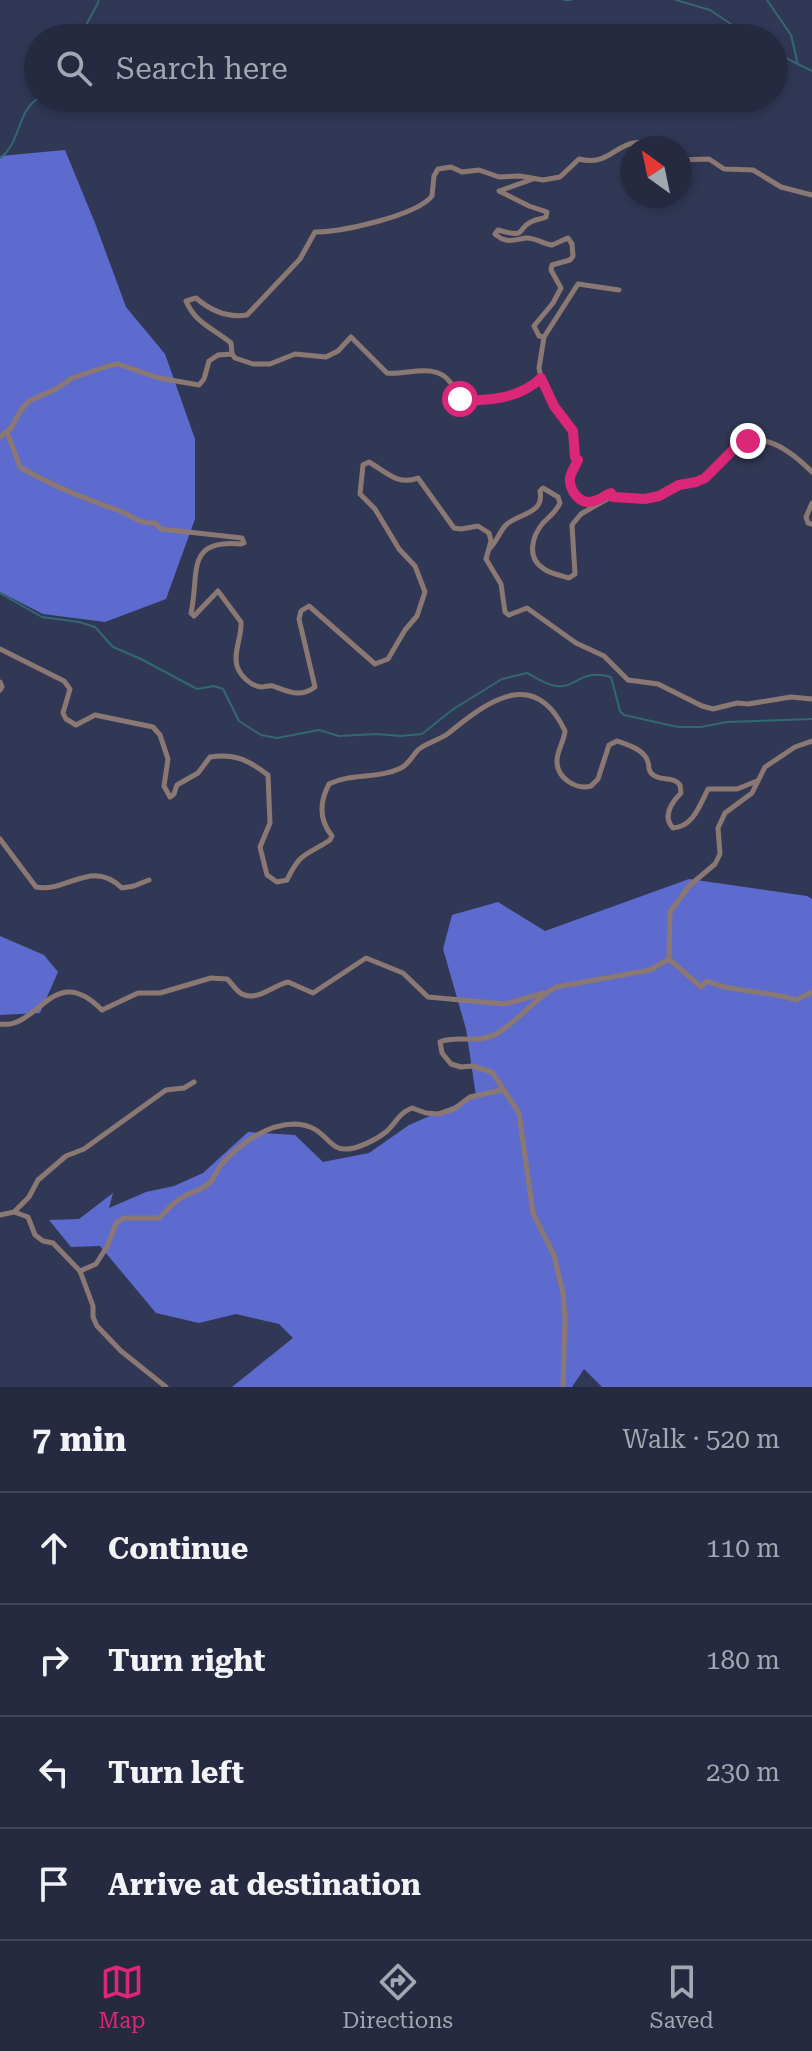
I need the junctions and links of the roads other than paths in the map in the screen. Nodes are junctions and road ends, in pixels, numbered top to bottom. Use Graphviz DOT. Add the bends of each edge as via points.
graph roads {
  1 [pos="620,148"];
  2 [pos="692,160"];
  3 [pos="534,179"];
  4 [pos="812,195"];
  5 [pos="619,290"];
  6 [pos="544,337"];
  7 [pos="232,354"];
  8 [pos="541,378"];
  9 [pos="7,432"];
  10 [pos="0,437"];
  11 [pos="812,472"];
  12 [pos="613,497"];
  13 [pos="812,503"];
  14 [pos="812,524"];
  15 [pos="489,549"];
  16 [pos="0,649"];
  17 [pos="0,682"];
  18 [pos="0,690"];
  19 [pos="812,699"];
  20 [pos="812,741"];
  21 [pos="757,781"];
  22 [pos="0,839"];
  23 [pos="149,880"];
  24 [pos="669,959"];
  25 [pos="812,992"];
  26 [pos="545,993"];
  27 [pos="0,1024"];
  28 [pos="194,1082"];
  29 [pos="502,1090"];
  30 [pos="14,1212"];
  31 [pos="0,1215"];
  32 [pos="80,1271"];
  33 [pos="166,1387"];
  34 [pos="563,1387"];
  1 -- 3 [label="street" via="592,162 579,159 560,177"];
  2 -- 4 [label="street" via="753,170 781,187"];
  3 -- 6 [label="street" via="499,191 547,212 546,217 518,234 495,234 502,241 526,238 552,245 568,238 572,244 570,260 552,265 561,288 536,319 534,326"];
  3 -- 7 [label="street" via="438,169 432,196 421,206 394,218 315,232 300,259 247,315 219,313 196,298 186,301 204,325 231,343"];
  5 -- 6 [label="street" via="578,284"];
  6 -- 8 [label="street"];
  7 -- 8 [label="street" via="261,364 295,354 326,357 351,337 387,373 441,374 465,400 514,394"];
  7 -- 9 [label="street" via="209,361 199,385 118,364 79,375 25,404"];
  8 -- 12 [label="street" via="573,431 578,460 570,476 575,494 587,502 611,493"];
  9 -- 10 [label="street"];
  9 -- 15 [label="street" via="20,467 50,484 143,524 242,538 244,543 221,543 203,551 191,613 194,616 218,591 241,622 235,657 239,672 261,687 270,685 290,694 315,687 299,619 309,606 375,664 388,659 417,616 425,592 421,579 360,494 363,465 369,462 399,481 418,478 454,528 478,526 489,533"];
  11 -- 12 [label="street" via="776,444 748,441 696,482 645,499"];
  12 -- 15 [label="street" via="581,514 572,525 573,577 543,569 534,556 535,536 560,503 543,488 537,508 509,523"];
  13 -- 14 [label="street" via="806,517"];
  15 -- 19 [label="street" via="486,559 503,590 505,612 527,608 604,656 628,680 658,684 713,709 779,698"];
  16 -- 21 [label="street" via="64,681 70,689 63,713 70,722 76,725 95,715 153,727 168,759 164,786 170,797 210,757 238,756 268,775 270,823 260,847 267,875 277,882 287,880 305,853 330,840 322,824 323,794 329,784 405,766 421,748 497,698 528,694 546,703 565,731 558,769 577,787 591,786 598,779 609,745 617,741 638,750 651,773 680,785 681,793 667,816 673,828 690,820 708,789 737,789"];
  17 -- 18 [label="street"];
  20 -- 21 [label="street" via="780,756"];
  21 -- 24 [label="street" via="752,793 720,820 715,864 670,912"];
  22 -- 23 [label="street" via="36,887 48,889 98,875 122,888"];
  24 -- 25 [label="street" via="701,987 707,981 796,1000"];
  24 -- 26 [label="street" via="650,970"];
  26 -- 27 [label="street" via="505,1004 428,997 403,973 366,958 313,993 288,982 254,997 243,995 227,979 211,978 160,993 138,993 102,1010 89,996 65,993 52,996 16,1024"];
  26 -- 29 [label="street" via="496,1033 476,1041 440,1042 445,1060 492,1072"];
  28 -- 30 [label="street" via="166,1090 84,1149 66,1156 38,1180"];
  29 -- 32 [label="street" via="470,1097 438,1114 403,1111 385,1132 344,1150 313,1127 293,1124 262,1133 239,1146 212,1181 173,1203 159,1218 124,1218 116,1223 96,1264"];
  29 -- 34 [label="street" via="519,1113 533,1213 554,1255 561,1286"];
  30 -- 31 [label="street"];
  30 -- 32 [label="street" via="28,1217 35,1235 53,1243"];
  32 -- 33 [label="street" via="97,1326"];
}
